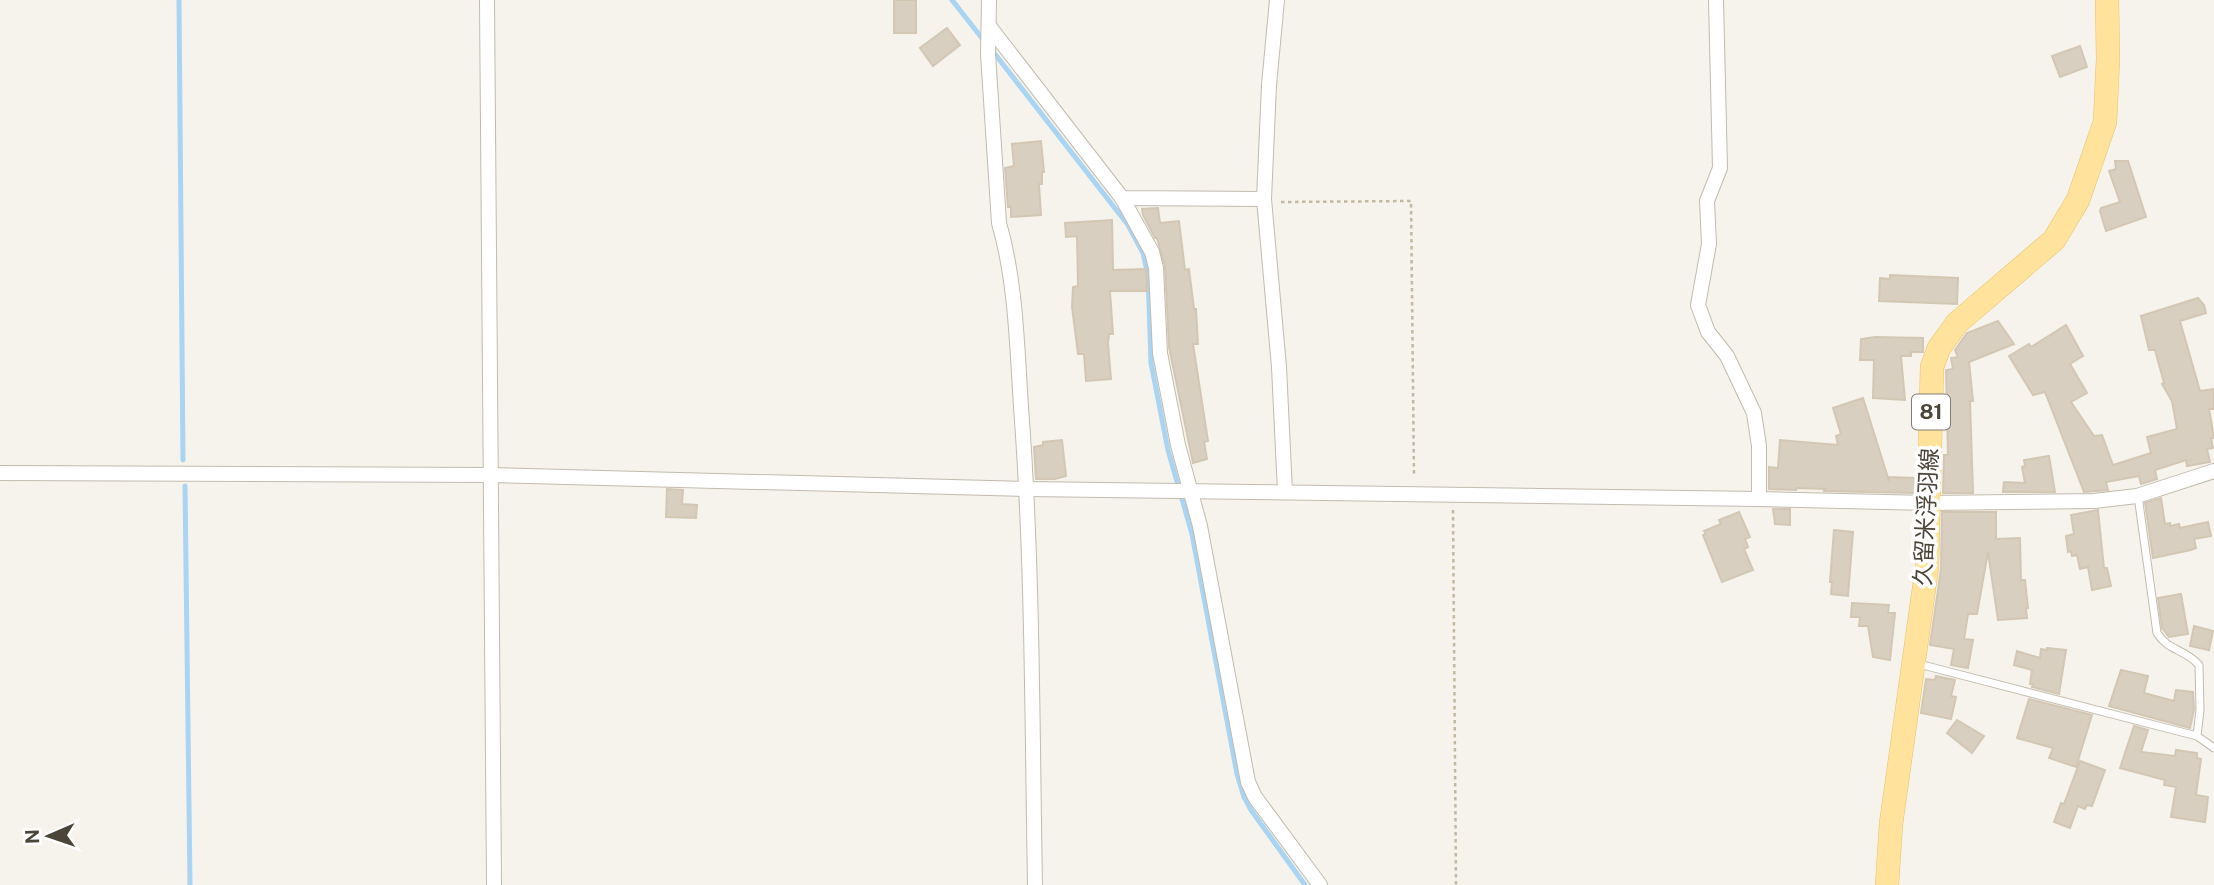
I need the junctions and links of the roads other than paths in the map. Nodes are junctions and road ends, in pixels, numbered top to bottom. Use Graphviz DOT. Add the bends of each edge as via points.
graph roads {
  1 [pos="487,0"];
  2 [pos="989,0"];
  3 [pos="1277,0"];
  4 [pos="1716,0"];
  5 [pos="2107,0"];
  6 [pos="988,31"];
  7 [pos="1122,198"];
  8 [pos="1264,199"];
  9 [pos="2214,471"];
  10 [pos="0,473"];
  11 [pos="490,475"];
  12 [pos="1027,489"];
  13 [pos="1183,490"];
  14 [pos="1285,492"];
  15 [pos="2137,496"];
  16 [pos="1759,499"];
  17 [pos="1928,503"];
  18 [pos="1912,663"];
  19 [pos="2197,736"];
  20 [pos="2214,748"];
  21 [pos="494,885"];
  22 [pos="1035,885"];
  23 [pos="1320,885"];
  24 [pos="1887,885"];
  1 -- 11 [label="street"];
  2 -- 6 [label="street"];
  3 -- 8 [label="street"];
  4 -- 16 [label="street" via="1720,168 1707,201 1709,244 1698,305 1708,332 1727,356 1754,413"];
  5 -- 17 [label="main road, 久留米浮羽線 / 81" via="2105,122 2078,200 2054,240 1957,323 1932,367"];
  6 -- 7 [label="street"];
  6 -- 12 [label="street" via="999,223 1015,324"];
  7 -- 8 [label="street"];
  7 -- 13 [label="street" via="1154,260 1160,353"];
  8 -- 14 [label="street"];
  9 -- 15 [label="street"];
  10 -- 11 [label="street"];
  11 -- 12 [label="street"];
  11 -- 21 [label="street"];
  12 -- 13 [label="street"];
  12 -- 22 [label="street"];
  13 -- 14 [label="street"];
  13 -- 23 [label="street" via="1202,540 1248,782"];
  14 -- 16 [label="street"];
  15 -- 17 [label="street" via="2094,501"];
  15 -- 19 [label="lane" via="2157,633 2164,644 2192,656 2199,665"];
  16 -- 17 [label="street"];
  17 -- 18 [label="main road, 久留米浮羽線 / 81" via="1927,567"];
  18 -- 19 [label="lane"];
  18 -- 24 [label="main road, 久留米浮羽線 / 81"];
  19 -- 20 [label="lane"];
}
